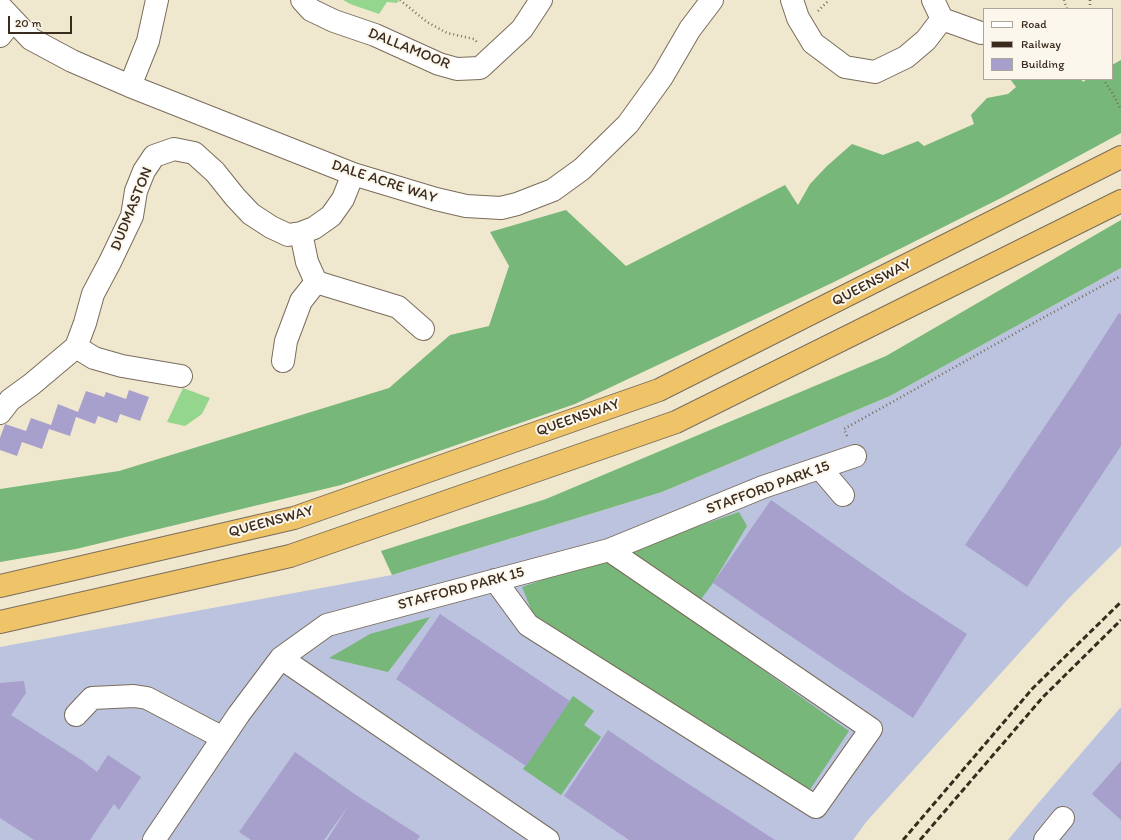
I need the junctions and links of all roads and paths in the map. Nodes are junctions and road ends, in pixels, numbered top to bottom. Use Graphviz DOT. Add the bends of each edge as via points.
graph roads {
  1 [pos="156,0"];
  2 [pos="302,0"];
  3 [pos="400,0"];
  4 [pos="541,0"];
  5 [pos="712,0"];
  6 [pos="792,0"];
  7 [pos="937,9"];
  8 [pos="4,21"];
  9 [pos="981,32"];
  10 [pos="497,54"];
  11 [pos="1104,80"];
  12 [pos="130,86"];
  13 [pos="1121,110"];
  14 [pos="1121,157"];
  15 [pos="353,174"];
  16 [pos="1121,201"];
  17 [pos="301,233"];
  18 [pos="1121,276"];
  19 [pos="316,282"];
  20 [pos="423,329"];
  21 [pos="76,347"];
  22 [pos="283,361"];
  23 [pos="181,376"];
  24 [pos="0,413"];
  25 [pos="855,456"];
  26 [pos="820,468"];
  27 [pos="842,495"];
  28 [pos="609,550"];
  29 [pos="495,580"];
  30 [pos="0,586"];
  31 [pos="0,622"];
  32 [pos="281,658"];
  33 [pos="76,716"];
  34 [pos="223,738"];
  35 [pos="1063,818"];
  36 [pos="158,839"];
  37 [pos="548,840"];
  38 [pos="1045,840"];
  1 -- 12 [label="street" via="148,41"];
  2 -- 10 [label="street, DALLAMOOR" via="311,10 334,21 375,35 439,64 457,68 480,68"];
  3 -- 10 [label="path" via="427,22 447,33 474,39 482,48 490,46"];
  4 -- 10 [label="street, DALLAMOOR" via="522,29"];
  5 -- 15 [label="street, DALE ACRE WAY" via="628,124 582,169 553,190 501,208 466,206"];
  6 -- 7 [label="street" via="798,18 813,43 845,67 875,72 906,57 926,40"];
  7 -- 9 [label="street"];
  8 -- 12 [label="street, DALE ACRE WAY" via="72,62"];
  11 -- 13 [label="path"];
  12 -- 15 [label="street, DALE ACRE WAY"];
  14 -- 30 [label="highway, QUEENSWAY" via="659,390 294,518"];
  15 -- 17 [label="street, DUDMASTON" via="343,199 331,216 314,228"];
  16 -- 31 [label="highway" via="676,422 290,556"];
  17 -- 19 [label="street" via="307,262"];
  17 -- 21 [label="street, DUDMASTON" via="288,235 251,214 215,172 194,153 174,149 154,156 144,171 136,191 132,216 94,294"];
  18 -- 25 [label="path" via="844,429"];
  19 -- 20 [label="street" via="398,307"];
  19 -- 22 [label="street" via="301,301 286,341"];
  21 -- 23 [label="street" via="94,358 122,366"];
  21 -- 24 [label="street" via="10,400"];
  25 -- 26 [label="street, STAFFORD PARK 15"];
  26 -- 27 [label="street"];
  26 -- 28 [label="street, STAFFORD PARK 15" via="763,487"];
  28 -- 29 [label="street, STAFFORD PARK 15"];
  28 -- 29 [label="street" via="871,729 816,807 528,625"];
  29 -- 32 [label="street, STAFFORD PARK 15" via="327,625"];
  32 -- 34 [label="street, STAFFORD PARK 15"];
  32 -- 37 [label="street"];
  33 -- 34 [label="street" via="92,698 134,696 147,698"];
  34 -- 36 [label="street, STAFFORD PARK 15"];
  35 -- 38 [label="street"];
}
